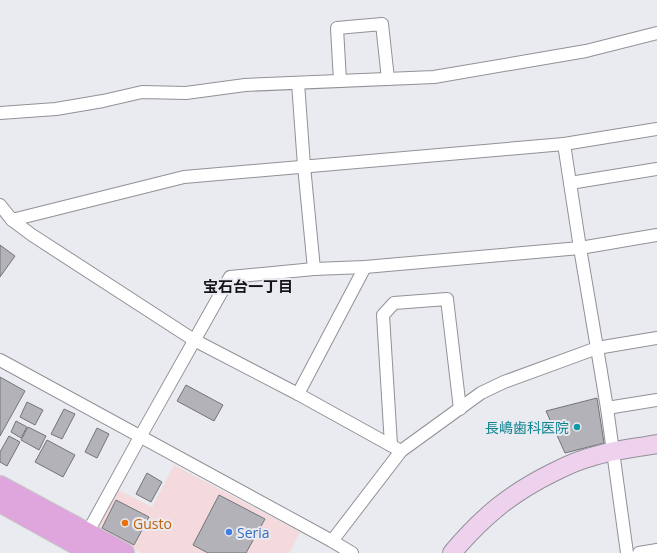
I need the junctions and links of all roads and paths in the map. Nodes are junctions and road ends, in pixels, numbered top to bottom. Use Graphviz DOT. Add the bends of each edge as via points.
graph roads {
  1 [pos="657,33"];
  2 [pos="388,79"];
  3 [pos="340,81"];
  4 [pos="298,83"];
  5 [pos="0,113"];
  6 [pos="657,129"];
  7 [pos="564,144"];
  8 [pos="304,166"];
  9 [pos="657,169"];
  10 [pos="570,183"];
  11 [pos="0,205"];
  12 [pos="12,220"];
  13 [pos="657,235"];
  14 [pos="580,248"];
  15 [pos="365,267"];
  16 [pos="314,269"];
  17 [pos="657,338"];
  18 [pos="194,340"];
  19 [pos="597,348"];
  20 [pos="0,360"];
  21 [pos="298,394"];
  22 [pos="657,400"];
  23 [pos="460,408"];
  24 [pos="607,408"];
  25 [pos="140,436"];
  26 [pos="657,444"];
  27 [pos="396,448"];
  28 [pos="612,452"];
  29 [pos="0,486"];
  30 [pos="0,502"];
  31 [pos="332,541"];
  32 [pos="84,546"];
  33 [pos="657,550"];
  34 [pos="124,553"];
  35 [pos="352,553"];
  36 [pos="452,553"];
  37 [pos="627,553"];
  38 [pos="639,553"];
  1 -- 2 [label="street" via="586,51 434,77"];
  2 -- 3 [label="street"];
  2 -- 3 [label="street" via="382,24 337,28"];
  3 -- 4 [label="street"];
  4 -- 5 [label="street" via="186,93 142,92 56,109"];
  4 -- 8 [label="street"];
  6 -- 7 [label="street"];
  7 -- 8 [label="street"];
  7 -- 10 [label="street"];
  8 -- 12 [label="street" via="184,177"];
  8 -- 16 [label="street"];
  9 -- 10 [label="street"];
  10 -- 14 [label="street"];
  11 -- 12 [label="street"];
  12 -- 18 [label="street"];
  13 -- 14 [label="street"];
  14 -- 15 [label="street"];
  14 -- 19 [label="street"];
  15 -- 16 [label="street"];
  15 -- 21 [label="street"];
  16 -- 18 [label="street" via="230,277"];
  17 -- 19 [label="street"];
  18 -- 21 [label="street"];
  18 -- 25 [label="street"];
  19 -- 23 [label="street" via="499,385 481,393"];
  19 -- 24 [label="street"];
  20 -- 25 [label="street"];
  21 -- 27 [label="street"];
  22 -- 24 [label="street"];
  23 -- 27 [label="street"];
  23 -- 27 [label="street" via="447,299 394,303 383,315"];
  24 -- 28 [label="street"];
  25 -- 31 [label="street"];
  25 -- 32 [label="street"];
  26 -- 28 [label="street"];
  27 -- 31 [label="street"];
  28 -- 36 [label="street" via="591,456 536,481 486,516"];
  28 -- 37 [label="street"];
  29 -- 32 [label="main road"];
  30 -- 32 [label="main road"];
  31 -- 35 [label="street"];
  32 -- 34 [label="main road"];
  33 -- 38 [label="street"];
}
